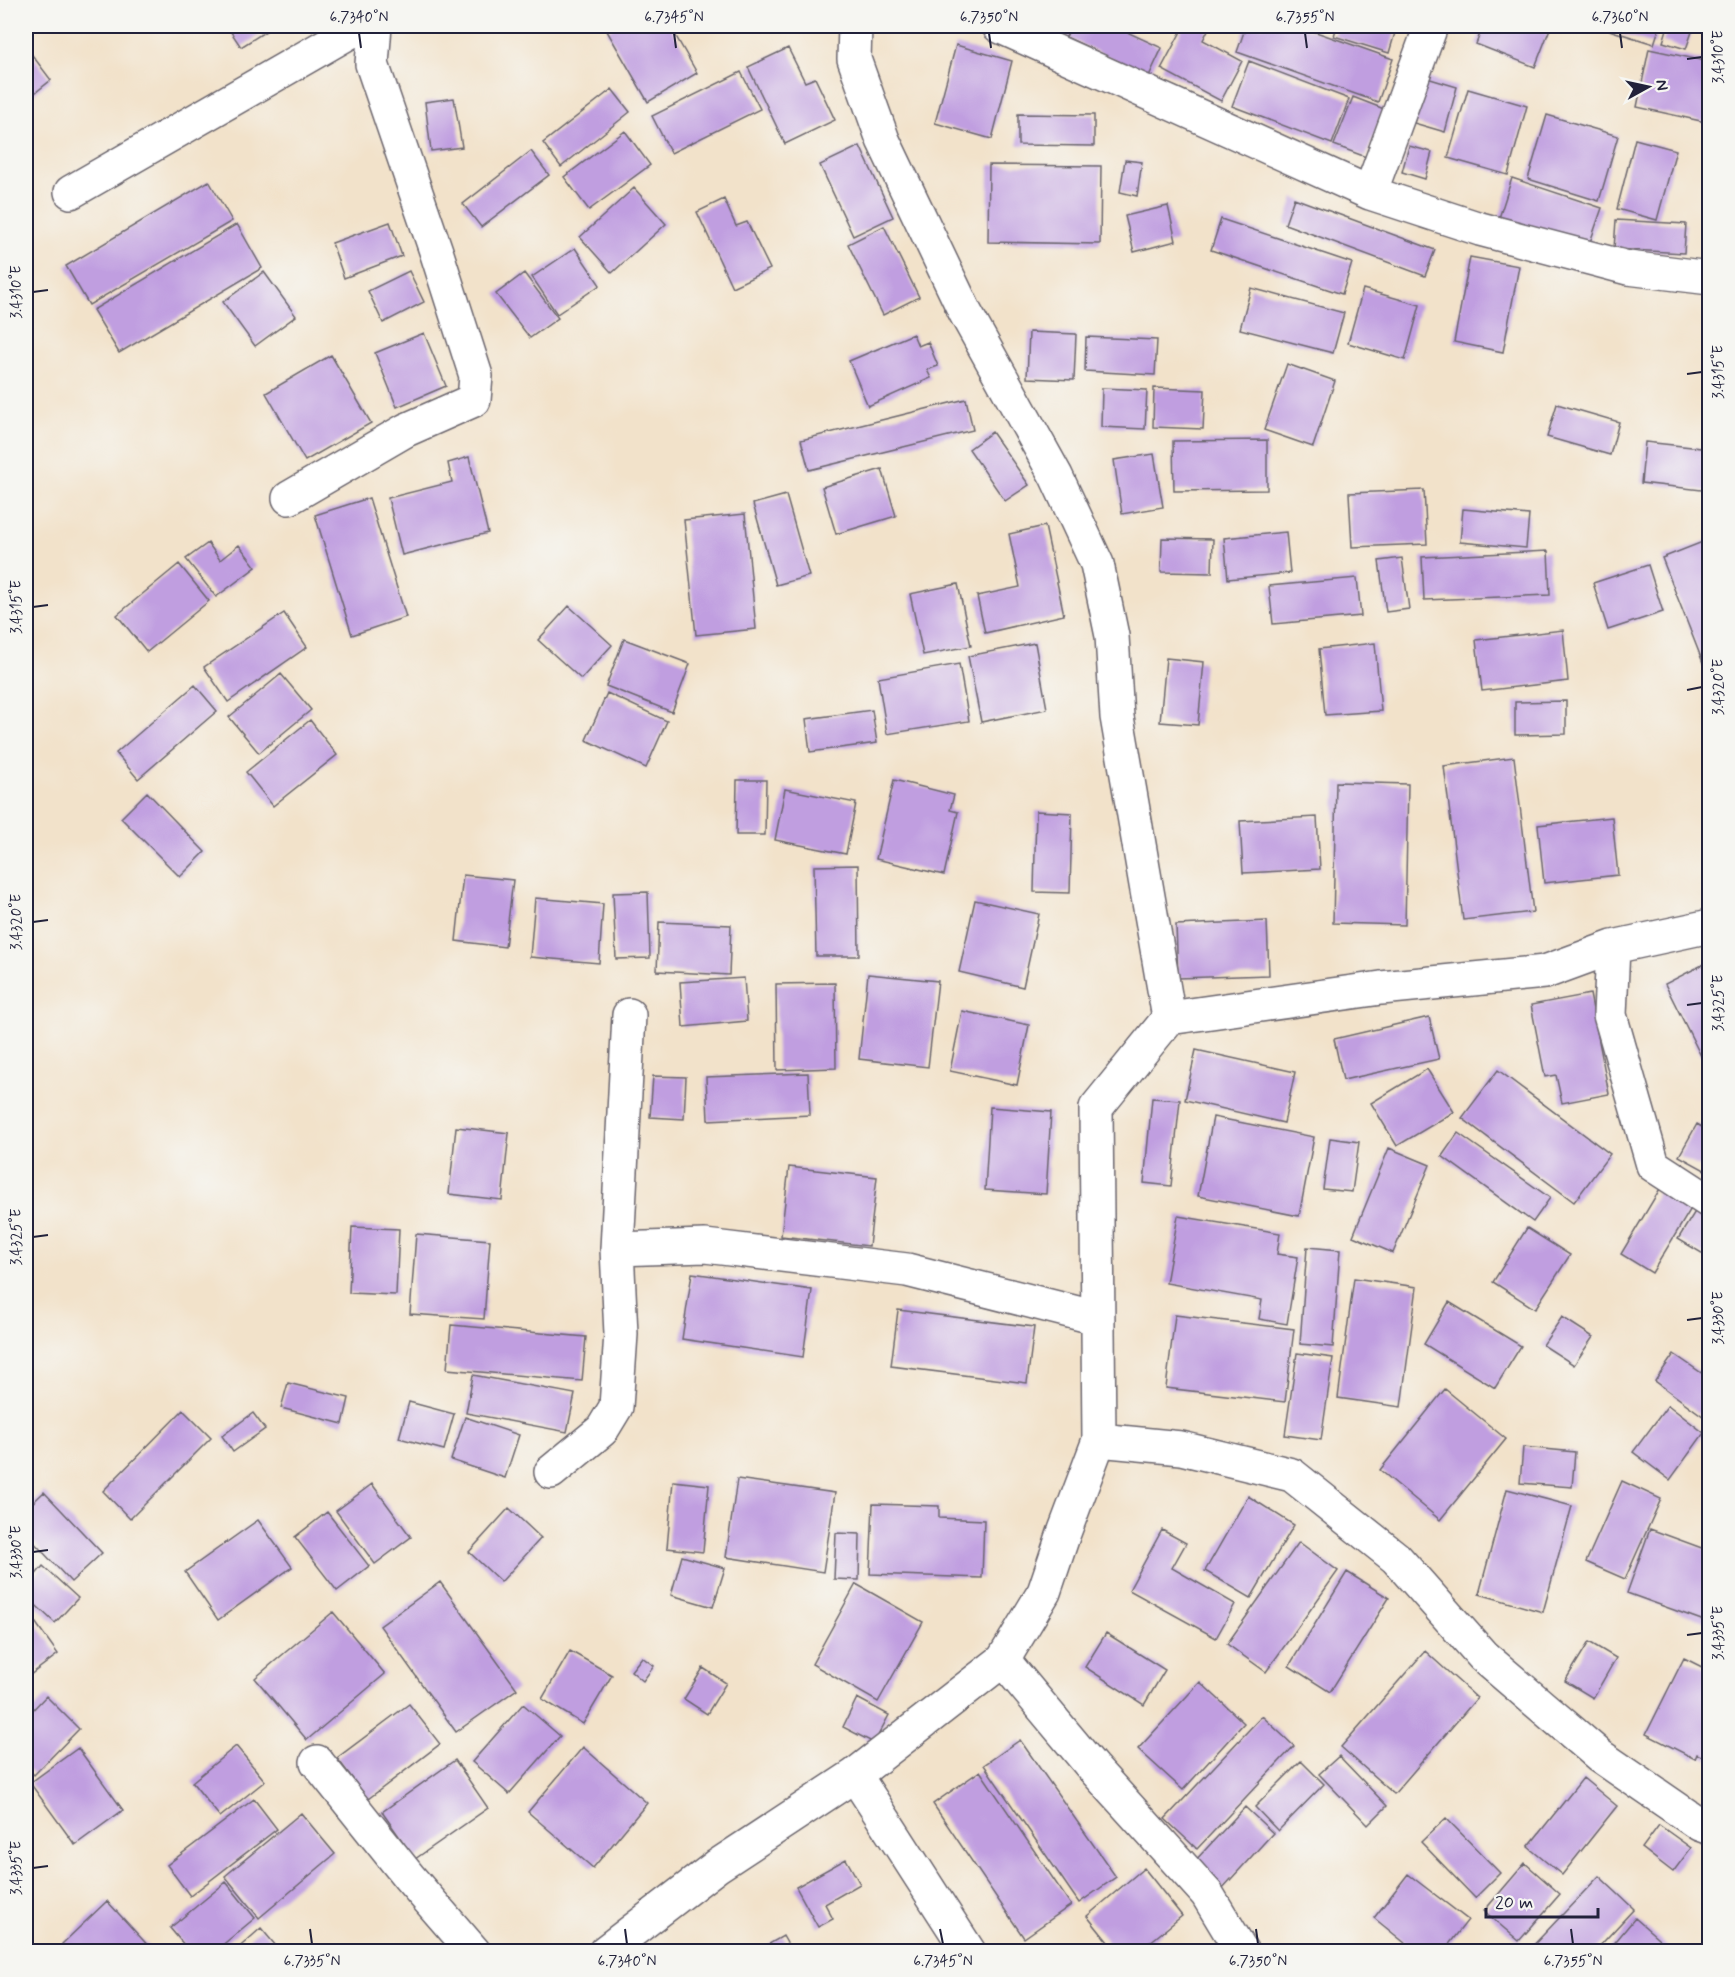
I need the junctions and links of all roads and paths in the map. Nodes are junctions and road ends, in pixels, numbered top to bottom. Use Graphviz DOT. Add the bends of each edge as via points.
graph roads {
  1 [pos="360,26"];
  2 [pos="375,26"];
  3 [pos="855,26"];
  4 [pos="999,26"];
  5 [pos="1431,26"];
  6 [pos="72,192"];
  7 [pos="1370,193"];
  8 [pos="1710,278"];
  9 [pos="289,498"];
  10 [pos="1710,927"];
  11 [pos="1613,947"];
  12 [pos="629,1015"];
  13 [pos="1169,1018"];
  14 [pos="1710,1202"];
  15 [pos="617,1249"];
  16 [pos="1097,1318"];
  17 [pos="1099,1440"];
  18 [pos="551,1472"];
  19 [pos="1003,1660"];
  20 [pos="317,1762"];
  21 [pos="855,1775"];
  22 [pos="1710,1827"];
  23 [pos="474,1952"];
  24 [pos="605,1952"];
  25 [pos="969,1952"];
  26 [pos="1242,1952"];
  1 -- 6 [label="street"];
  2 -- 9 [label="street" via="372,64 476,376 474,400 406,430"];
  3 -- 13 [label="street" via="854,59 883,140 965,312 1056,476 1097,564 1112,636 1117,717"];
  4 -- 7 [label="street"];
  5 -- 7 [label="street"];
  7 -- 8 [label="street" via="1480,230 1628,268"];
  10 -- 11 [label="street"];
  11 -- 13 [label="street" via="1545,972 1381,988"];
  11 -- 14 [label="street" via="1610,1015 1653,1165"];
  12 -- 15 [label="street"];
  13 -- 16 [label="street" via="1096,1108"];
  15 -- 16 [label="street" via="705,1246 906,1270"];
  15 -- 18 [label="street" via="621,1334 616,1407 602,1430"];
  16 -- 17 [label="street"];
  17 -- 19 [label="street" via="1044,1592"];
  17 -- 22 [label="street" via="1180,1448 1292,1475 1396,1558 1483,1656 1600,1756 1699,1824"];
  19 -- 21 [label="street"];
  19 -- 26 [label="street" via="1093,1768 1207,1894"];
  20 -- 23 [label="street"];
  21 -- 24 [label="street" via="717,1866"];
  21 -- 25 [label="street"];
}
